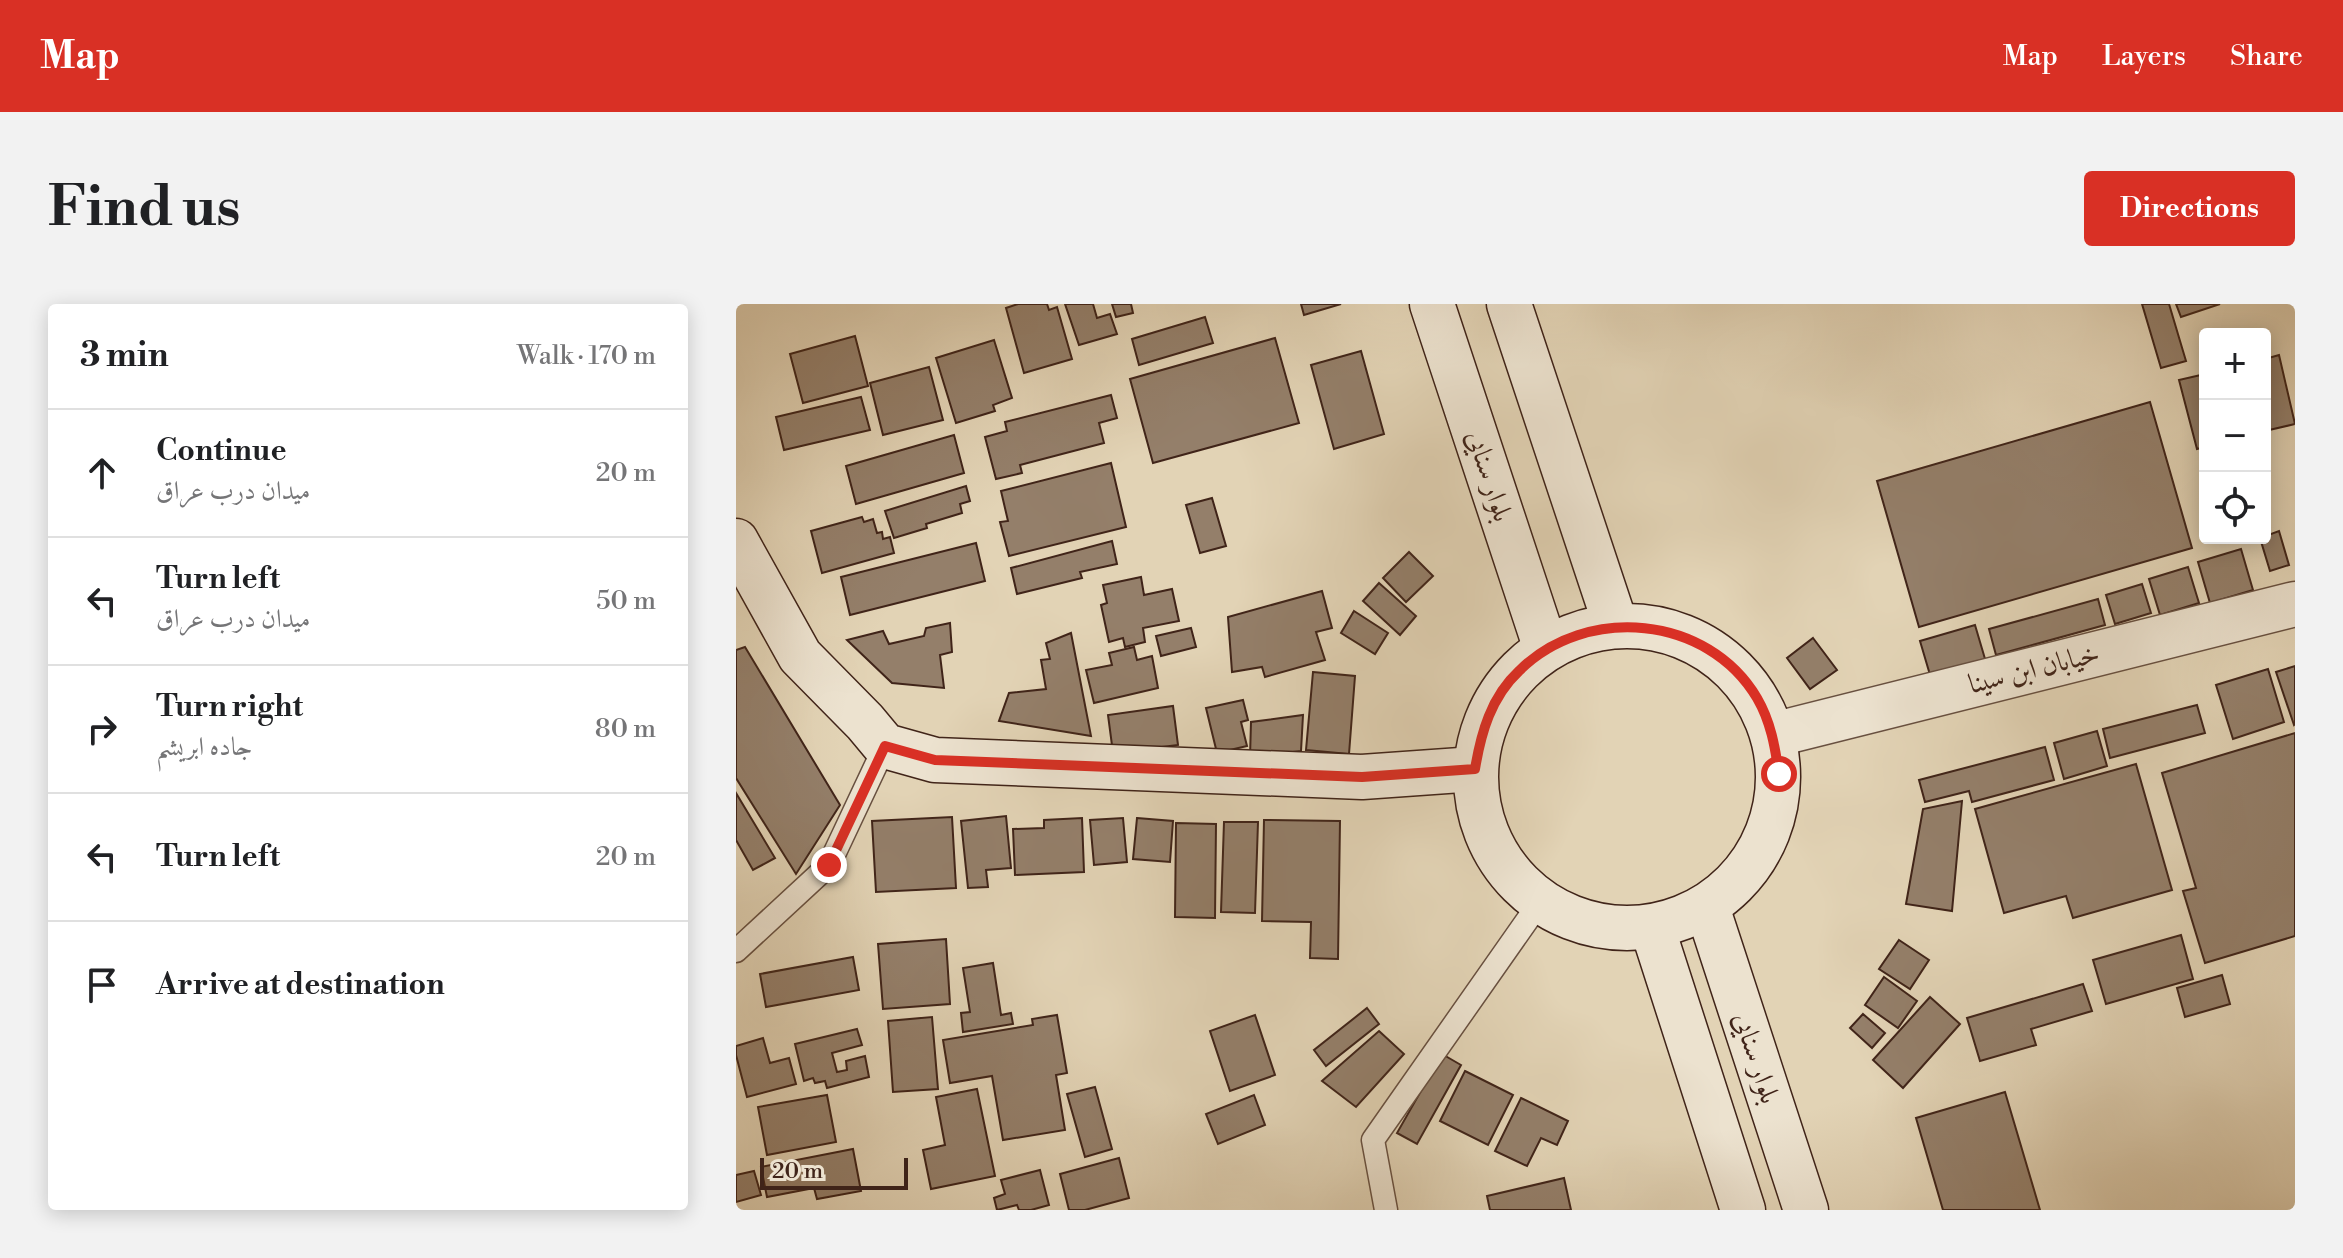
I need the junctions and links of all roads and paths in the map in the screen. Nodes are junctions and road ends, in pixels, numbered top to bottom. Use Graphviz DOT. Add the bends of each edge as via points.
graph roads {
  1 [pos="1432,304"];
  2 [pos="1509,304"];
  3 [pos="736,541"];
  4 [pos="2295,604"];
  5 [pos="1616,626"];
  6 [pos="1546,649"];
  7 [pos="1773,735"];
  8 [pos="885,746"];
  9 [pos="1475,769"];
  10 [pos="1540,902"];
  11 [pos="1707,907"];
  12 [pos="1652,927"];
  13 [pos="736,951"];
  14 [pos="1386,1210"];
  15 [pos="1743,1210"];
  16 [pos="1806,1210"];
  1 -- 6 [label="main road, بلوار سنایی"];
  2 -- 5 [label="main road"];
  3 -- 8 [label="main road" via="800,656"];
  4 -- 7 [label="main road, خیابان ابن سینا"];
  5 -- 6 [label="main road" via="1580,633"];
  5 -- 7 [label="main road" via="1657,629 1696,642 1730,665 1756,697"];
  6 -- 9 [label="main road" via="1518,671 1496,700 1481,734"];
  7 -- 11 [label="main road" via="1779,774 1775,813 1761,850 1737,882"];
  8 -- 9 [label="main road" via="935,760 1346,776"];
  8 -- 13 [label="lane" via="829,865"];
  9 -- 10 [label="main road" via="1477,808 1489,844 1510,876"];
  10 -- 12 [label="main road" via="1574,920 1613,928"];
  10 -- 14 [label="lane" via="1373,1140"];
  11 -- 12 [label="main road"];
  11 -- 16 [label="main road, بلوار سنایی"];
  12 -- 15 [label="main road"];
}
